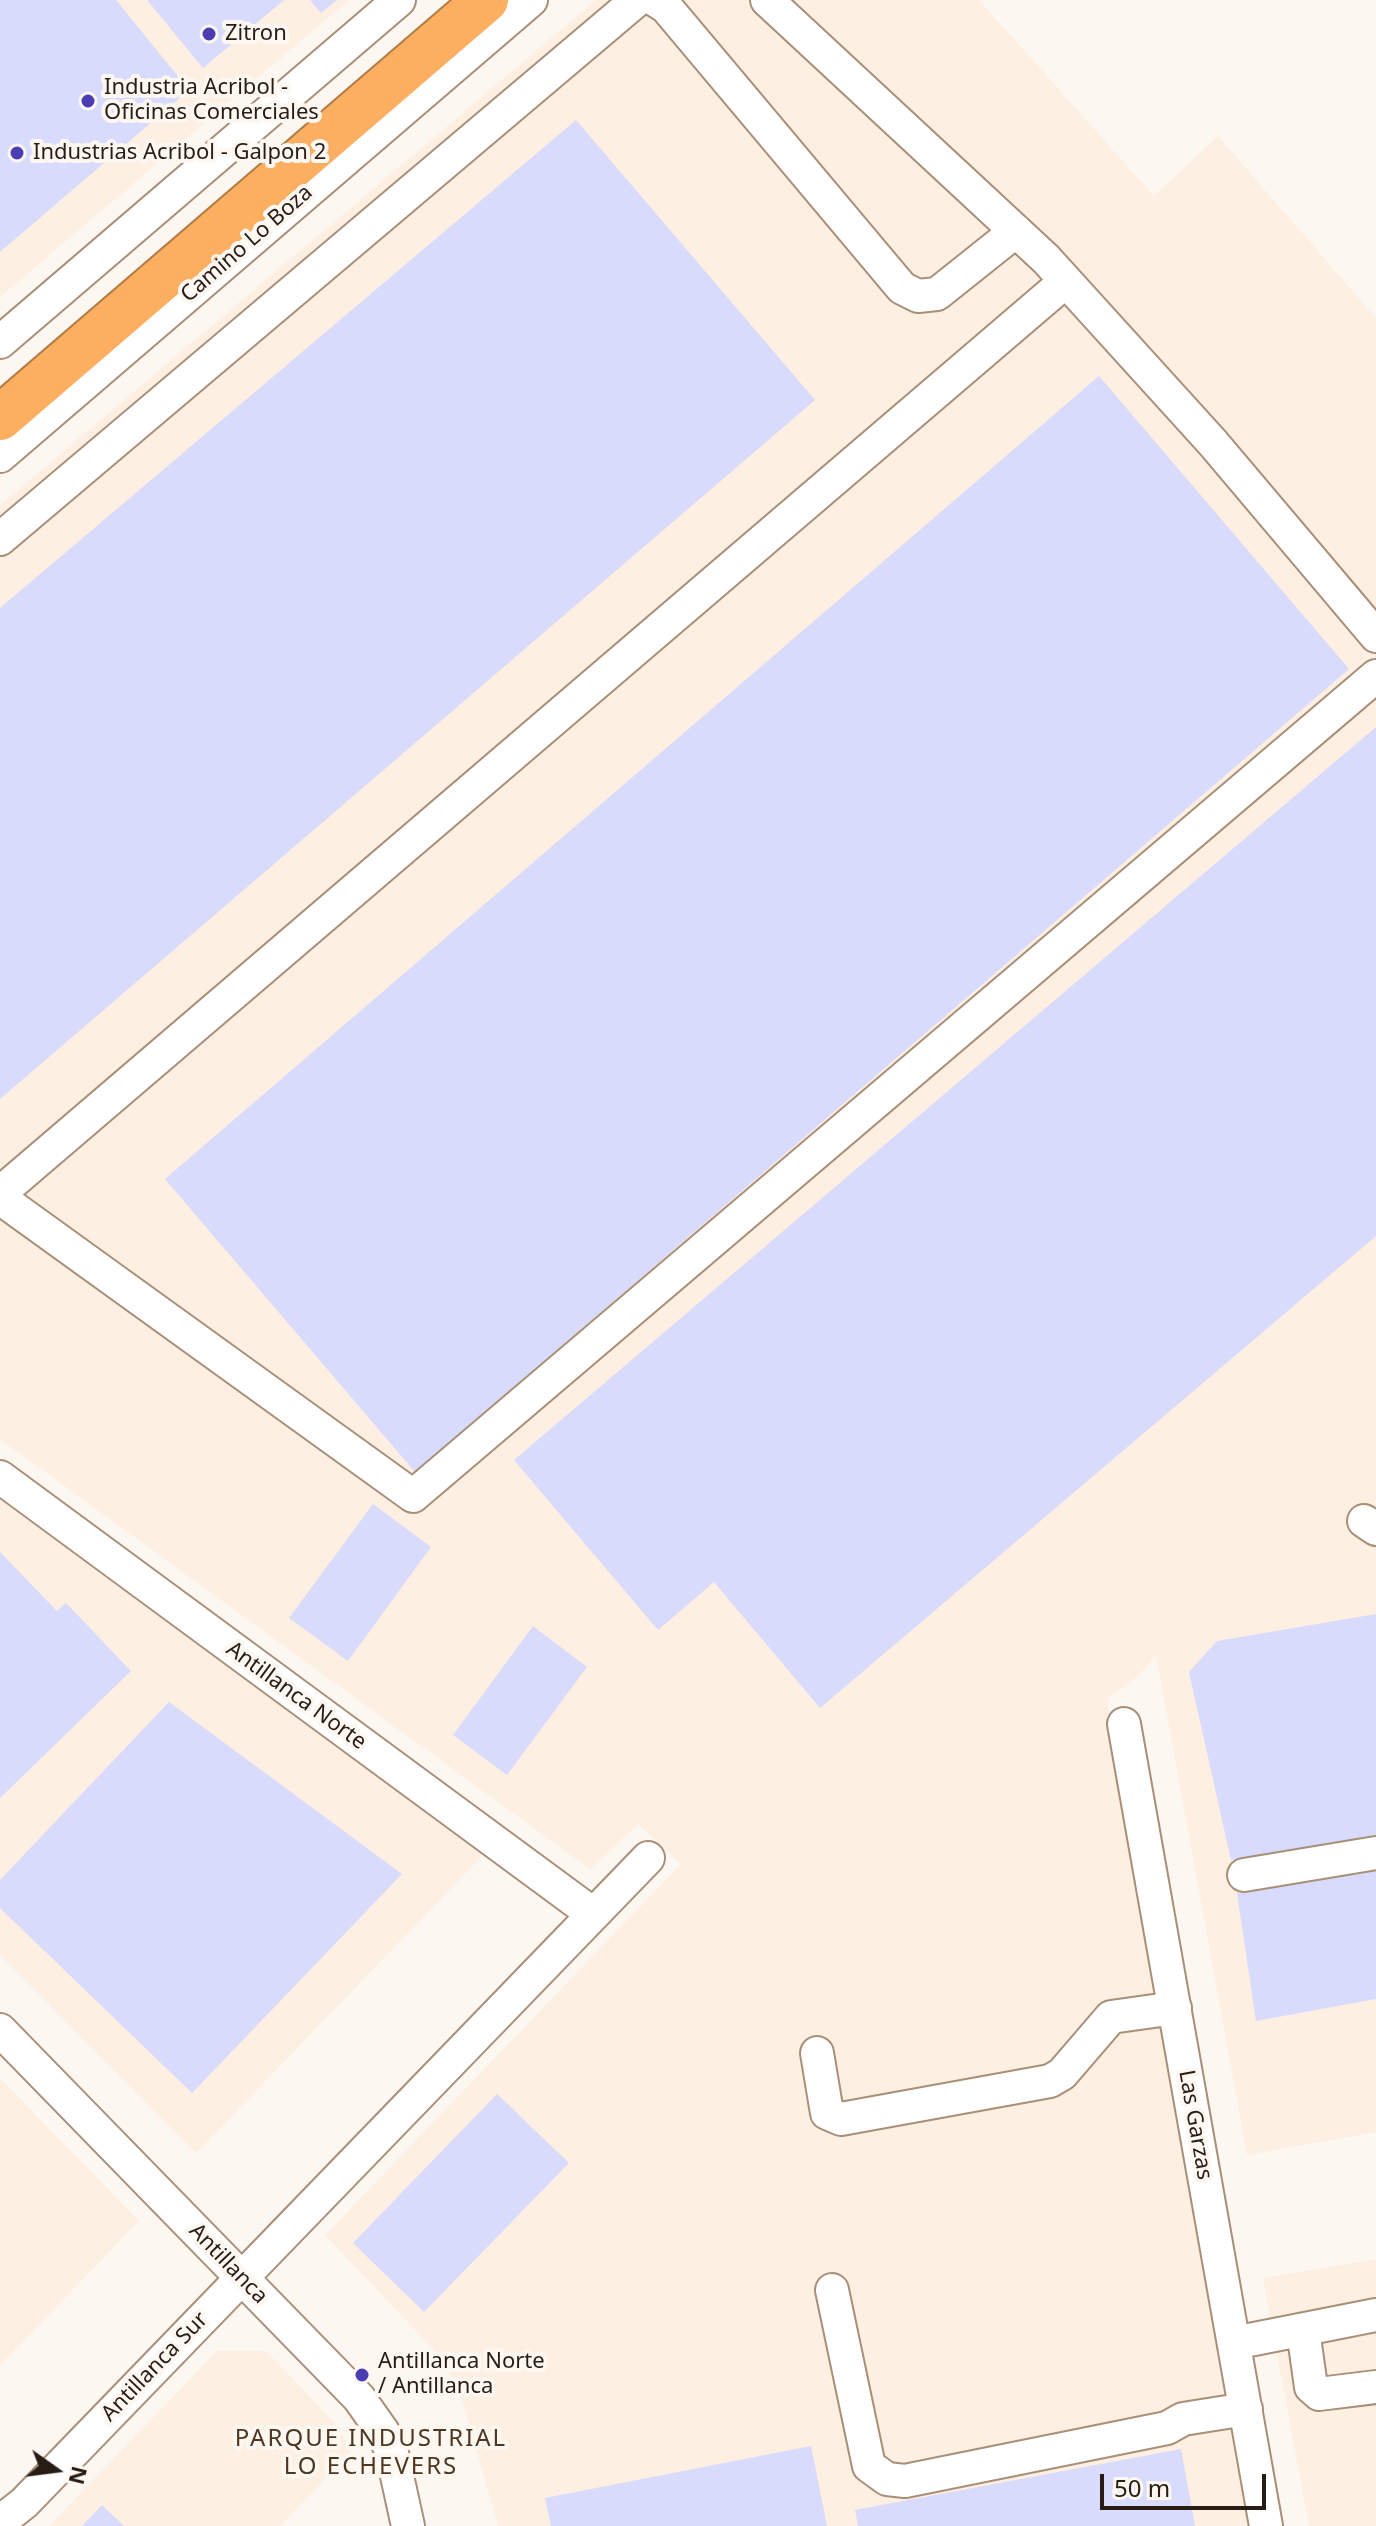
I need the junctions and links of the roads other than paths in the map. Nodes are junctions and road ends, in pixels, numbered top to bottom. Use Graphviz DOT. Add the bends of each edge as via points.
graph roads {
  1 [pos="399,0"];
  2 [pos="442,0"];
  3 [pos="486,0"];
  4 [pos="531,0"];
  5 [pos="637,0"];
  6 [pos="655,0"];
  7 [pos="767,0"];
  8 [pos="1016,231"];
  9 [pos="1066,281"];
  10 [pos="0,342"];
  11 [pos="0,379"];
  12 [pos="0,418"];
  13 [pos="0,456"];
  14 [pos="0,539"];
  15 [pos="1376,636"];
  16 [pos="1376,676"];
  17 [pos="0,1195"];
  18 [pos="0,1477"];
  19 [pos="1124,1724"];
  20 [pos="1376,1853"];
  21 [pos="648,1858"];
  22 [pos="1244,1875"];
  23 [pos="593,1914"];
  24 [pos="1175,2008"];
  25 [pos="0,2030"];
  26 [pos="817,2053"];
  27 [pos="241,2278"];
  28 [pos="832,2290"];
  29 [pos="1376,2315"];
  30 [pos="1303,2330"];
  31 [pos="1234,2343"];
  32 [pos="1376,2387"];
  33 [pos="1246,2409"];
  34 [pos="0,2522"];
  35 [pos="408,2526"];
  36 [pos="1266,2526"];
  1 -- 10 [label="street"];
  2 -- 11 [label="highway"];
  3 -- 12 [label="highway"];
  4 -- 13 [label="street, Camino Lo Boza"];
  5 -- 14 [label="street"];
  6 -- 8 [label="street" via="902,288 918,296 937,294"];
  7 -- 8 [label="street"];
  8 -- 9 [label="street"];
  9 -- 15 [label="street" via="1213,443"];
  9 -- 17 [label="street"];
  16 -- 17 [label="street" via="413,1496"];
  18 -- 23 [label="street, Antillanca Norte"];
  19 -- 24 [label="street, Las Garzas"];
  20 -- 22 [label="street"];
  21 -- 23 [label="street"];
  23 -- 27 [label="street"];
  24 -- 26 [label="street" via="1111,2017 1050,2081 841,2119 827,2113"];
  24 -- 31 [label="street, Las Garzas"];
  25 -- 27 [label="street, Antillanca"];
  27 -- 34 [label="street, Antillanca Sur"];
  27 -- 35 [label="street, Antillanca" via="372,2414 392,2453"];
  28 -- 33 [label="street" via="869,2466 887,2479 905,2481"];
  29 -- 30 [label="street"];
  30 -- 31 [label="street"];
  30 -- 32 [label="street" via="1311,2387 1319,2394"];
  31 -- 33 [label="street, Las Garzas"];
  33 -- 36 [label="street, Las Garzas"];
}
